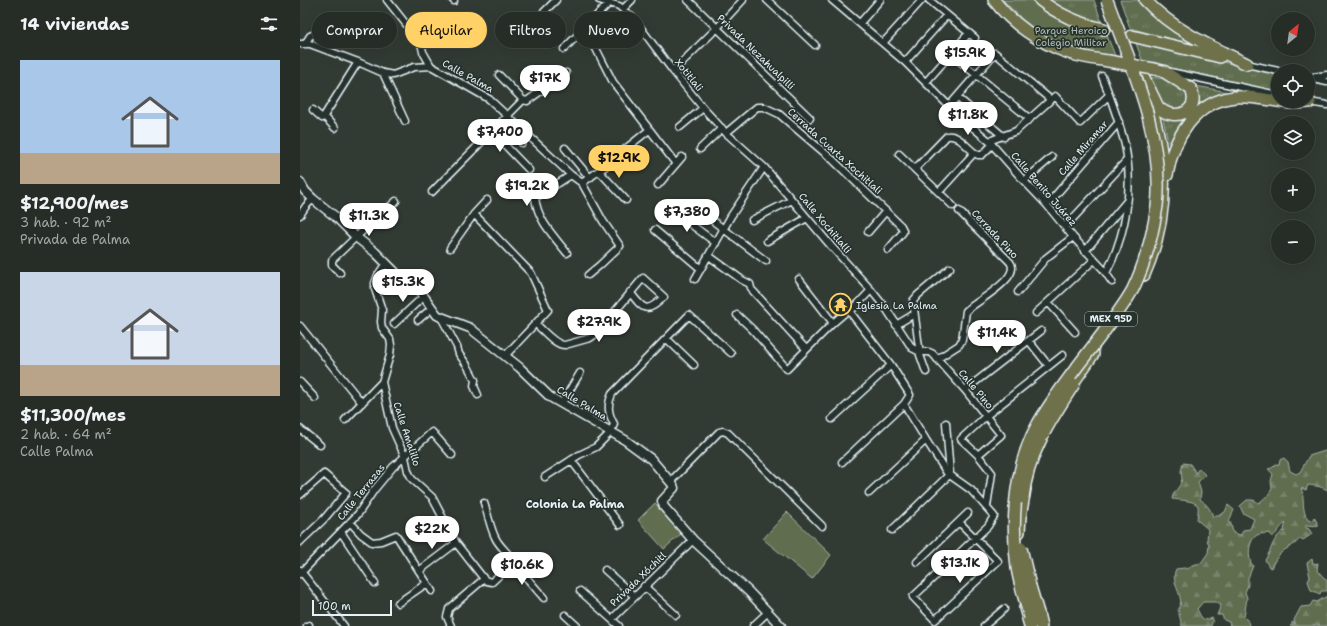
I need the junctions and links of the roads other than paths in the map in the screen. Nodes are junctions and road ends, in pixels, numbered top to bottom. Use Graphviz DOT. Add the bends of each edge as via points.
graph roads {
  1 [pos="387,0"];
  2 [pos="556,0"];
  3 [pos="599,0"];
  4 [pos="632,0"];
  5 [pos="688,0"];
  6 [pos="743,0"];
  7 [pos="767,0"];
  8 [pos="832,0"];
  9 [pos="844,0"];
  10 [pos="880,0"];
  11 [pos="922,0"];
  12 [pos="929,0"];
  13 [pos="994,0"];
  14 [pos="1040,0"];
  15 [pos="1102,0"];
  16 [pos="1107,0"];
  17 [pos="1112,0"];
  18 [pos="1145,0"];
  19 [pos="609,3"];
  20 [pos="838,6"];
  21 [pos="623,9"];
  22 [pos="544,12"];
  23 [pos="600,12"];
  24 [pos="947,15"];
  25 [pos="860,22"];
  26 [pos="717,28"];
  27 [pos="1104,29"];
  28 [pos="969,33"];
  29 [pos="312,35"];
  30 [pos="1132,36"];
  31 [pos="574,38"];
  32 [pos="975,38"];
  33 [pos="884,43"];
  34 [pos="302,44"];
  35 [pos="815,45"];
  36 [pos="566,46"];
  37 [pos="596,48"];
  38 [pos="951,54"];
  39 [pos="358,62"];
  40 [pos="905,62"];
  41 [pos="1247,64"];
  42 [pos="431,66"];
  43 [pos="1271,69"];
  44 [pos="1158,70"];
  45 [pos="673,71"];
  46 [pos="384,73"];
  47 [pos="566,73"];
  48 [pos="499,75"];
  49 [pos="976,75"];
  50 [pos="1327,75"];
  51 [pos="1102,76"];
  52 [pos="1140,76"];
  53 [pos="1315,77"];
  54 [pos="1315,79"];
  55 [pos="926,82"];
  56 [pos="1327,82"];
  57 [pos="1271,94"];
  58 [pos="1109,95"];
  59 [pos="957,97"];
  60 [pos="1053,98"];
  61 [pos="523,100"];
  62 [pos="1271,100"];
  63 [pos="1315,103"];
  64 [pos="1327,105"];
  65 [pos="949,106"];
  66 [pos="703,108"];
  67 [pos="313,110"];
  68 [pos="508,115"];
  69 [pos="323,117"];
  70 [pos="810,118"];
  71 [pos="1030,119"];
  72 [pos="405,121"];
  73 [pos="1119,122"];
  74 [pos="500,123"];
  75 [pos="680,127"];
  76 [pos="335,128"];
  77 [pos="522,128"];
  78 [pos="649,130"];
  79 [pos="724,131"];
  80 [pos="1004,136"];
  81 [pos="522,143"];
  82 [pos="991,143"];
  83 [pos="565,148"];
  84 [pos="700,149"];
  85 [pos="974,153"];
  86 [pos="899,154"];
  87 [pos="682,157"];
  88 [pos="1052,157"];
  89 [pos="1126,161"];
  90 [pos="676,164"];
  91 [pos="764,167"];
  92 [pos="915,169"];
  93 [pos="529,170"];
  94 [pos="599,171"];
  95 [pos="571,175"];
  96 [pos="590,178"];
  97 [pos="1024,181"];
  98 [pos="300,182"];
  99 [pos="582,182"];
  100 [pos="658,185"];
  101 [pos="432,192"];
  102 [pos="939,192"];
  103 [pos="312,199"];
  104 [pos="488,200"];
  105 [pos="626,200"];
  106 [pos="792,200"];
  107 [pos="396,201"];
  108 [pos="1127,201"];
  109 [pos="1163,201"];
  110 [pos="1047,204"];
  111 [pos="692,205"];
  112 [pos="953,206"];
  113 [pos="669,208"];
  114 [pos="886,211"];
  115 [pos="959,211"];
  116 [pos="300,214"];
  117 [pos="474,214"];
  118 [pos="807,218"];
  119 [pos="752,220"];
  120 [pos="1065,227"];
  121 [pos="723,229"];
  122 [pos="654,230"];
  123 [pos="868,232"];
  124 [pos="356,237"];
  125 [pos="1073,237"];
  126 [pos="768,241"];
  127 [pos="716,243"];
  128 [pos="450,248"];
  129 [pos="888,250"];
  130 [pos="1085,251"];
  131 [pos="567,253"];
  132 [pos="709,256"];
  133 [pos="1094,260"];
  134 [pos="766,262"];
  135 [pos="386,263"];
  136 [pos="950,268"];
  137 [pos="701,269"];
  138 [pos="340,273"];
  139 [pos="1106,273"];
  140 [pos="588,275"];
  141 [pos="695,279"];
  142 [pos="799,279"];
  143 [pos="1112,282"];
  144 [pos="871,290"];
  145 [pos="630,292"];
  146 [pos="1018,292"];
  147 [pos="424,296"];
  148 [pos="1048,302"];
  149 [pos="432,308"];
  150 [pos="850,312"];
  151 [pos="1036,313"];
  152 [pos="737,315"];
  153 [pos="911,316"];
  154 [pos="440,317"];
  155 [pos="418,320"];
  156 [pos="833,323"];
  157 [pos="394,324"];
  158 [pos="536,324"];
  159 [pos="896,325"];
  160 [pos="300,326"];
  161 [pos="1041,331"];
  162 [pos="1075,332"];
  163 [pos="667,338"];
  164 [pos="1028,341"];
  165 [pos="806,349"];
  166 [pos="920,352"];
  167 [pos="731,353"];
  168 [pos="1063,355"];
  169 [pos="505,356"];
  170 [pos="937,359"];
  171 [pos="694,365"];
  172 [pos="891,365"];
  173 [pos="1048,365"];
  174 [pos="926,372"];
  175 [pos="580,373"];
  176 [pos="300,382"];
  177 [pos="382,382"];
  178 [pos="964,390"];
  179 [pos="478,395"];
  180 [pos="315,398"];
  181 [pos="362,403"];
  182 [pos="562,403"];
  183 [pos="904,404"];
  184 [pos="986,416"];
  185 [pos="832,419"];
  186 [pos="345,420"];
  187 [pos="946,423"];
  188 [pos="300,430"];
  189 [pos="610,432"];
  190 [pos="926,440"];
  191 [pos="320,445"];
  192 [pos="452,455"];
  193 [pos="978,455"];
  194 [pos="405,457"];
  195 [pos="571,460"];
  196 [pos="842,462"];
  197 [pos="950,474"];
  198 [pos="545,477"];
  199 [pos="670,482"];
  200 [pos="869,493"];
  201 [pos="300,495"];
  202 [pos="484,503"];
  203 [pos="987,506"];
  204 [pos="968,513"];
  205 [pos="350,522"];
  206 [pos="959,522"];
  207 [pos="620,525"];
  208 [pos="822,526"];
  209 [pos="892,530"];
  210 [pos="341,532"];
  211 [pos="974,538"];
  212 [pos="693,540"];
  213 [pos="300,542"];
  214 [pos="456,543"];
  215 [pos="513,562"];
  216 [pos="917,562"];
  217 [pos="605,570"];
  218 [pos="419,571"];
  219 [pos="301,572"];
  220 [pos="484,579"];
  221 [pos="374,583"];
  222 [pos="427,583"];
  223 [pos="644,586"];
  224 [pos="432,591"];
  225 [pos="580,591"];
  226 [pos="634,596"];
  227 [pos="544,598"];
  228 [pos="398,604"];
  229 [pos="1004,609"];
  230 [pos="768,612"];
  231 [pos="565,615"];
  232 [pos="676,615"];
  233 [pos="612,619"];
  234 [pos="344,626"];
  235 [pos="451,626"];
  236 [pos="577,626"];
  237 [pos="619,626"];
  238 [pos="753,626"];
  239 [pos="781,626"];
  240 [pos="984,626"];
  241 [pos="1031,626"];
  242 [pos="1038,626"];
  243 [pos="1042,626"];
  1 -- 42 [label="street" via="421,43"];
  2 -- 22 [label="street"];
  3 -- 19 [label="street, Xotitlali"];
  4 -- 21 [label="street"];
  5 -- 26 [label="street, Privada Nezahualpilli"];
  6 -- 26 [label="street"];
  7 -- 35 [label="street"];
  8 -- 20 [label="street, Calle Benito Juárez"];
  9 -- 20 [label="street"];
  10 -- 25 [label="street"];
  11 -- 33 [label="street"];
  12 -- 24 [label="street"];
  13 -- 44 [label="highway, bridge" via="1012,20 1055,47 1083,57"];
  14 -- 27 [label="highway" via="1071,19"];
  15 -- 241 [label="highway, MEX 95D" via="1143,108 1154,148 1152,224 1143,258 1131,286 1119,308 1049,406 1030,440 1019,474 1014,497 1012,548 1016,574"];
  16 -- 241 [label="highway, bridge" via="1154,140 1157,205 1151,236 1133,288 1038,423 1022,462 1016,490 1015,545"];
  17 -- 52 [label="highway, MEX 95D"];
  17 -- 243 [label="highway, bridge" via="1151,109 1161,156 1163,202 1158,236 1149,267 1138,291 1056,411 1030,465 1021,517 1021,546"];
  18 -- 41 [label="highway" via="1191,36"];
  19 -- 21 [label="street, Xotitlali"];
  19 -- 23 [label="street"];
  20 -- 25 [label="street, Calle Benito Juárez"];
  21 -- 45 [label="street, Xotitlali" via="642,29"];
  24 -- 28 [label="street"];
  24 -- 40 [label="street"];
  25 -- 33 [label="street, Calle Benito Juárez"];
  26 -- 45 [label="street"];
  26 -- 70 [label="street, Privada Nezahualpilli"];
  28 -- 32 [label="street"];
  28 -- 38 [label="street"];
  29 -- 34 [label="street"];
  30 -- 41 [label="highway"];
  31 -- 36 [label="street"];
  33 -- 40 [label="street, Calle Benito Juárez"];
  34 -- 39 [label="street, Calle Palma" via="310,44"];
  37 -- 78 [label="street" via="613,82"];
  38 -- 49 [label="street"];
  38 -- 55 [label="street"];
  39 -- 46 [label="street, Calle Palma"];
  39 -- 69 [label="street"];
  40 -- 55 [label="street, Calle Benito Juárez"];
  41 -- 43 [label="street"];
  42 -- 46 [label="street, Calle Palma" via="414,67 393,75"];
  42 -- 68 [label="street, Calle Palma" via="489,99"];
  44 -- 52 [label="highway" via="1191,89 1194,96 1187,112 1170,114 1161,110 1145,80"];
  44 -- 57 [label="street"];
  45 -- 66 [label="street, Xotitlali"];
  46 -- 72 [label="street"];
  47 -- 61 [label="street" via="527,101"];
  48 -- 61 [label="street"];
  49 -- 59 [label="street"];
  49 -- 60 [label="street" via="995,53"];
  49 -- 71 [label="street"];
  50 -- 53 [label="street"];
  51 -- 58 [label="street"];
  52 -- 109 [label="highway, MEX 95D" via="1161,144"];
  54 -- 56 [label="street"];
  55 -- 65 [label="street, Calle Benito Juárez"];
  58 -- 60 [label="street" via="1080,123"];
  58 -- 73 [label="street"];
  59 -- 65 [label="street"];
  59 -- 80 [label="street"];
  60 -- 71 [label="street"];
  61 -- 68 [label="street"];
  62 -- 109 [label="highway" via="1249,97 1227,98 1194,116 1180,135 1173,152"];
  63 -- 64 [label="street"];
  65 -- 82 [label="street, Calle Benito Juárez"];
  66 -- 75 [label="street"];
  66 -- 79 [label="street, Xotitlali"];
  67 -- 69 [label="street"];
  68 -- 74 [label="street"];
  68 -- 77 [label="street, Calle Palma"];
  69 -- 76 [label="street"];
  71 -- 80 [label="street" via="1016,131"];
  73 -- 89 [label="street"];
  73 -- 110 [label="street, Calle Miramar"];
  74 -- 93 [label="street" via="502,142"];
  74 -- 101 [label="street"];
  77 -- 81 [label="street"];
  77 -- 95 [label="street, Calle Palma"];
  78 -- 90 [label="street"];
  78 -- 94 [label="street"];
  79 -- 84 [label="street"];
  79 -- 91 [label="street, Xotitlali"];
  79 -- 114 [label="street, Cerrada Cuarta Xochitlali" via="757,107 773,110 833,160"];
  80 -- 82 [label="street"];
  82 -- 85 [label="street" via="982,155"];
  82 -- 97 [label="street, Calle Benito Juárez"];
  83 -- 96 [label="street"];
  85 -- 92 [label="street" via="956,137 947,136"];
  85 -- 102 [label="street"];
  86 -- 92 [label="street"];
  87 -- 90 [label="street"];
  88 -- 97 [label="street"];
  89 -- 108 [label="street"];
  89 -- 120 [label="street"];
  90 -- 100 [label="street"];
  91 -- 106 [label="street, Calle Xochitlalli"];
  91 -- 121 [label="street"];
  92 -- 102 [label="street"];
  94 -- 96 [label="street"];
  94 -- 105 [label="street"];
  95 -- 99 [label="street, Calle Palma"];
  95 -- 131 [label="street" via="535,198 541,220"];
  96 -- 99 [label="street"];
  97 -- 110 [label="street, Calle Benito Juárez"];
  98 -- 103 [label="street, Calle Palma"];
  99 -- 140 [label="street" via="586,194 620,246"];
  102 -- 112 [label="street"];
  103 -- 116 [label="street"];
  103 -- 124 [label="street, Calle Palma"];
  104 -- 117 [label="street"];
  106 -- 118 [label="street, Calle Xochitlalli"];
  106 -- 119 [label="street"];
  107 -- 124 [label="street"];
  108 -- 130 [label="street"];
  108 -- 139 [label="street" via="1121,239"];
  109 -- 242 [label="highway, MEX 95D" via="1151,258 1137,290 1049,418 1030,463 1020,517 1019,543 1024,578"];
  110 -- 120 [label="street, Calle Benito Juárez"];
  111 -- 121 [label="street"];
  113 -- 127 [label="street"];
  114 -- 123 [label="street"];
  114 -- 129 [label="street, Cerrada Cuarta Xochitlali" via="903,230"];
  115 -- 170 [label="street, Cerrada Pino" via="1010,262 1013,270 1000,286 966,311 959,345"];
  117 -- 128 [label="street"];
  117 -- 158 [label="street" via="531,273 548,310"];
  118 -- 126 [label="street"];
  118 -- 144 [label="street, Calle Xochitlalli"];
  120 -- 125 [label="street, Calle Benito Juárez"];
  121 -- 127 [label="street"];
  121 -- 134 [label="street"];
  122 -- 137 [label="street"];
  124 -- 135 [label="street, Calle Palma"];
  124 -- 138 [label="street" via="332,260 332,265"];
  125 -- 130 [label="street, Calle Benito Juárez"];
  125 -- 146 [label="street" via="1046,258"];
  127 -- 132 [label="street"];
  130 -- 133 [label="street, Calle Benito Juárez"];
  132 -- 137 [label="street"];
  132 -- 165 [label="street" via="750,284"];
  133 -- 139 [label="street, Calle Benito Juárez"];
  133 -- 148 [label="street"];
  135 -- 147 [label="street, Calle Palma" via="402,279 415,284"];
  135 -- 177 [label="street, Calle Amalillo" via="375,283 382,310 382,328 391,345"];
  136 -- 166 [label="street" via="913,301"];
  137 -- 141 [label="street"];
  139 -- 143 [label="street, Calle Benito Juárez"];
  142 -- 156 [label="street"];
  144 -- 150 [label="street"];
  144 -- 159 [label="street, Calle Pino"];
  145 -- 145 [label="street" via="642,278 664,297 650,308 640,304"];
  145 -- 158 [label="street" via="597,333 590,338 561,345"];
  147 -- 149 [label="street, Calle Palma"];
  147 -- 157 [label="street"];
  148 -- 151 [label="street"];
  148 -- 162 [label="street"];
  149 -- 154 [label="street, Calle Palma"];
  149 -- 155 [label="street"];
  150 -- 156 [label="street"];
  150 -- 172 [label="street"];
  152 -- 165 [label="street" via="787,369"];
  153 -- 159 [label="street"];
  154 -- 169 [label="street, Calle Palma" via="470,328"];
  154 -- 179 [label="street" via="475,380 474,386"];
  156 -- 165 [label="street"];
  158 -- 169 [label="street"];
  159 -- 166 [label="street, Calle Pino" via="912,348"];
  160 -- 181 [label="street"];
  161 -- 164 [label="street"];
  163 -- 167 [label="street" via="689,315"];
  163 -- 171 [label="street"];
  163 -- 189 [label="street" via="612,394 609,411 614,424"];
  164 -- 173 [label="street"];
  164 -- 178 [label="street"];
  166 -- 170 [label="street, Calle Pino" via="929,352"];
  166 -- 174 [label="street"];
  168 -- 173 [label="street"];
  169 -- 182 [label="street, Calle Palma" via="550,397"];
  170 -- 178 [label="street, Calle Pino"];
  172 -- 183 [label="street" via="910,395"];
  172 -- 185 [label="street"];
  173 -- 184 [label="street"];
  175 -- 182 [label="street"];
  176 -- 180 [label="street"];
  177 -- 181 [label="street"];
  177 -- 194 [label="street, Calle Amalillo" via="392,428"];
  178 -- 184 [label="street, Calle Pino"];
  181 -- 186 [label="street"];
  182 -- 189 [label="street, Calle Palma"];
  183 -- 190 [label="street"];
  183 -- 196 [label="street"];
  184 -- 193 [label="street, Calle Pino" via="1002,435"];
  184 -- 193 [label="street" via="961,439"];
  187 -- 197 [label="street"];
  188 -- 191 [label="street"];
  189 -- 195 [label="street" via="596,447"];
  189 -- 199 [label="street, Calle Palma" via="651,459"];
  190 -- 197 [label="street"];
  190 -- 200 [label="street"];
  192 -- 194 [label="street, Calle Terrazas" via="432,432"];
  193 -- 203 [label="street" via="992,473"];
  194 -- 205 [label="street, Calle Terrazas" via="393,467"];
  194 -- 214 [label="street, Calle Amalillo" via="412,479 432,497"];
  195 -- 198 [label="street"];
  195 -- 207 [label="street"];
  197 -- 203 [label="street" via="964,483"];
  197 -- 209 [label="street"];
  199 -- 208 [label="street" via="719,432 723,431 728,433"];
  199 -- 212 [label="street" via="674,488 662,501 663,505"];
  201 -- 213 [label="street" via="324,474 346,493"];
  202 -- 215 [label="street" via="494,536"];
  203 -- 211 [label="street" via="994,516 988,526"];
  204 -- 206 [label="street"];
  205 -- 210 [label="street, Calle Terrazas"];
  205 -- 218 [label="street" via="372,542 396,536"];
  206 -- 211 [label="street"];
  206 -- 216 [label="street"];
  210 -- 219 [label="street, Calle Terrazas"];
  210 -- 221 [label="street"];
  211 -- 211 [label="street" via="998,561 935,620 913,597"];
  212 -- 223 [label="street, Privada Xóchitl"];
  212 -- 230 [label="street"];
  214 -- 218 [label="street"];
  214 -- 220 [label="street, Calle Amalillo"];
  215 -- 220 [label="street" via="492,582"];
  215 -- 227 [label="street"];
  217 -- 226 [label="street"];
  218 -- 222 [label="street"];
  219 -- 234 [label="street"];
  220 -- 235 [label="street" via="449,609 447,617"];
  222 -- 224 [label="street"];
  222 -- 228 [label="street"];
  223 -- 226 [label="street, Privada Xóchitl"];
  223 -- 232 [label="street"];
  225 -- 233 [label="street, Privada Xóchitl"];
  226 -- 233 [label="street, Privada Xóchitl"];
  229 -- 240 [label="street"];
  230 -- 238 [label="street"];
  230 -- 239 [label="street"];
  231 -- 236 [label="street"];
  233 -- 237 [label="street"];
}
